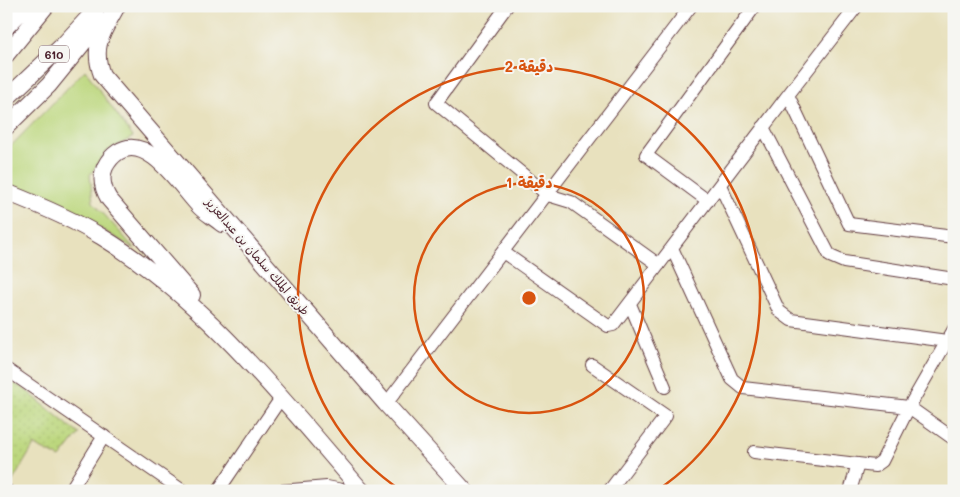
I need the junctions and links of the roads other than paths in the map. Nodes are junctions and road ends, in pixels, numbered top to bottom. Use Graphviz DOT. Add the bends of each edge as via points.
graph roads {
  1 [pos="27,6"];
  2 [pos="46,6"];
  3 [pos="99,6"];
  4 [pos="112,6"];
  5 [pos="117,6"];
  6 [pos="507,6"];
  7 [pos="691,6"];
  8 [pos="754,6"];
  9 [pos="857,6"];
  10 [pos="6,26"];
  11 [pos="6,55"];
  12 [pos="788,95"];
  13 [pos="6,99"];
  14 [pos="6,127"];
  15 [pos="764,127"];
  16 [pos="720,185"];
  17 [pos="6,192"];
  18 [pos="548,195"];
  19 [pos="708,201"];
  20 [pos="954,237"];
  21 [pos="248,243"];
  22 [pos="672,248"];
  23 [pos="503,252"];
  24 [pos="659,265"];
  25 [pos="954,279"];
  26 [pos="630,304"];
  27 [pos="954,329"];
  28 [pos="950,343"];
  29 [pos="592,365"];
  30 [pos="6,369"];
  31 [pos="261,375"];
  32 [pos="665,387"];
  33 [pos="281,398"];
  34 [pos="386,404"];
  35 [pos="909,407"];
  36 [pos="104,436"];
  37 [pos="954,439"];
  38 [pos="754,452"];
  39 [pos="858,464"];
  40 [pos="70,491"];
  41 [pos="183,491"];
  42 [pos="218,491"];
  43 [pos="280,491"];
  44 [pos="347,491"];
  45 [pos="362,491"];
  46 [pos="465,491"];
  47 [pos="609,491"];
  48 [pos="850,491"];
  1 -- 10 [label="main road"];
  2 -- 11 [label="main road"];
  3 -- 13 [label="main road, 610"];
  4 -- 14 [label="main road" via="49,85"];
  5 -- 21 [label="main road, طريق الملك سلمان بن عبدالعزيز" via="98,43 97,62 102,75"];
  6 -- 18 [label="street" via="436,103"];
  7 -- 18 [label="street"];
  8 -- 19 [label="street" via="646,155"];
  9 -- 12 [label="street"];
  12 -- 15 [label="street"];
  12 -- 20 [label="street" via="849,224"];
  15 -- 16 [label="street"];
  15 -- 25 [label="street" via="830,256 844,262"];
  16 -- 19 [label="street"];
  16 -- 28 [label="street" via="779,311 791,320"];
  17 -- 31 [label="main road" via="67,218 131,257 186,300"];
  18 -- 23 [label="street"];
  18 -- 24 [label="street" via="571,202"];
  19 -- 22 [label="street"];
  21 -- 31 [label="main road" via="201,208 148,153 130,148 117,153 106,164 102,179 109,199"];
  21 -- 34 [label="main road, طريق الملك سلمان بن عبدالعزيز"];
  22 -- 24 [label="street"];
  22 -- 35 [label="street" via="732,379 744,388"];
  23 -- 26 [label="street" via="608,326 613,325"];
  23 -- 34 [label="street"];
  24 -- 26 [label="street"];
  26 -- 32 [label="street"];
  27 -- 28 [label="street"];
  28 -- 35 [label="street"];
  29 -- 47 [label="street" via="666,416"];
  30 -- 36 [label="street"];
  31 -- 33 [label="main road"];
  33 -- 42 [label="street"];
  33 -- 45 [label="main road"];
  34 -- 46 [label="main road, طريق الملك سلمان بن عبدالعزيز"];
  35 -- 37 [label="street"];
  35 -- 39 [label="street" via="882,461 874,466"];
  36 -- 40 [label="street"];
  36 -- 41 [label="street"];
  38 -- 39 [label="street"];
  39 -- 48 [label="street"];
  43 -- 44 [label="street" via="327,487"];
}
